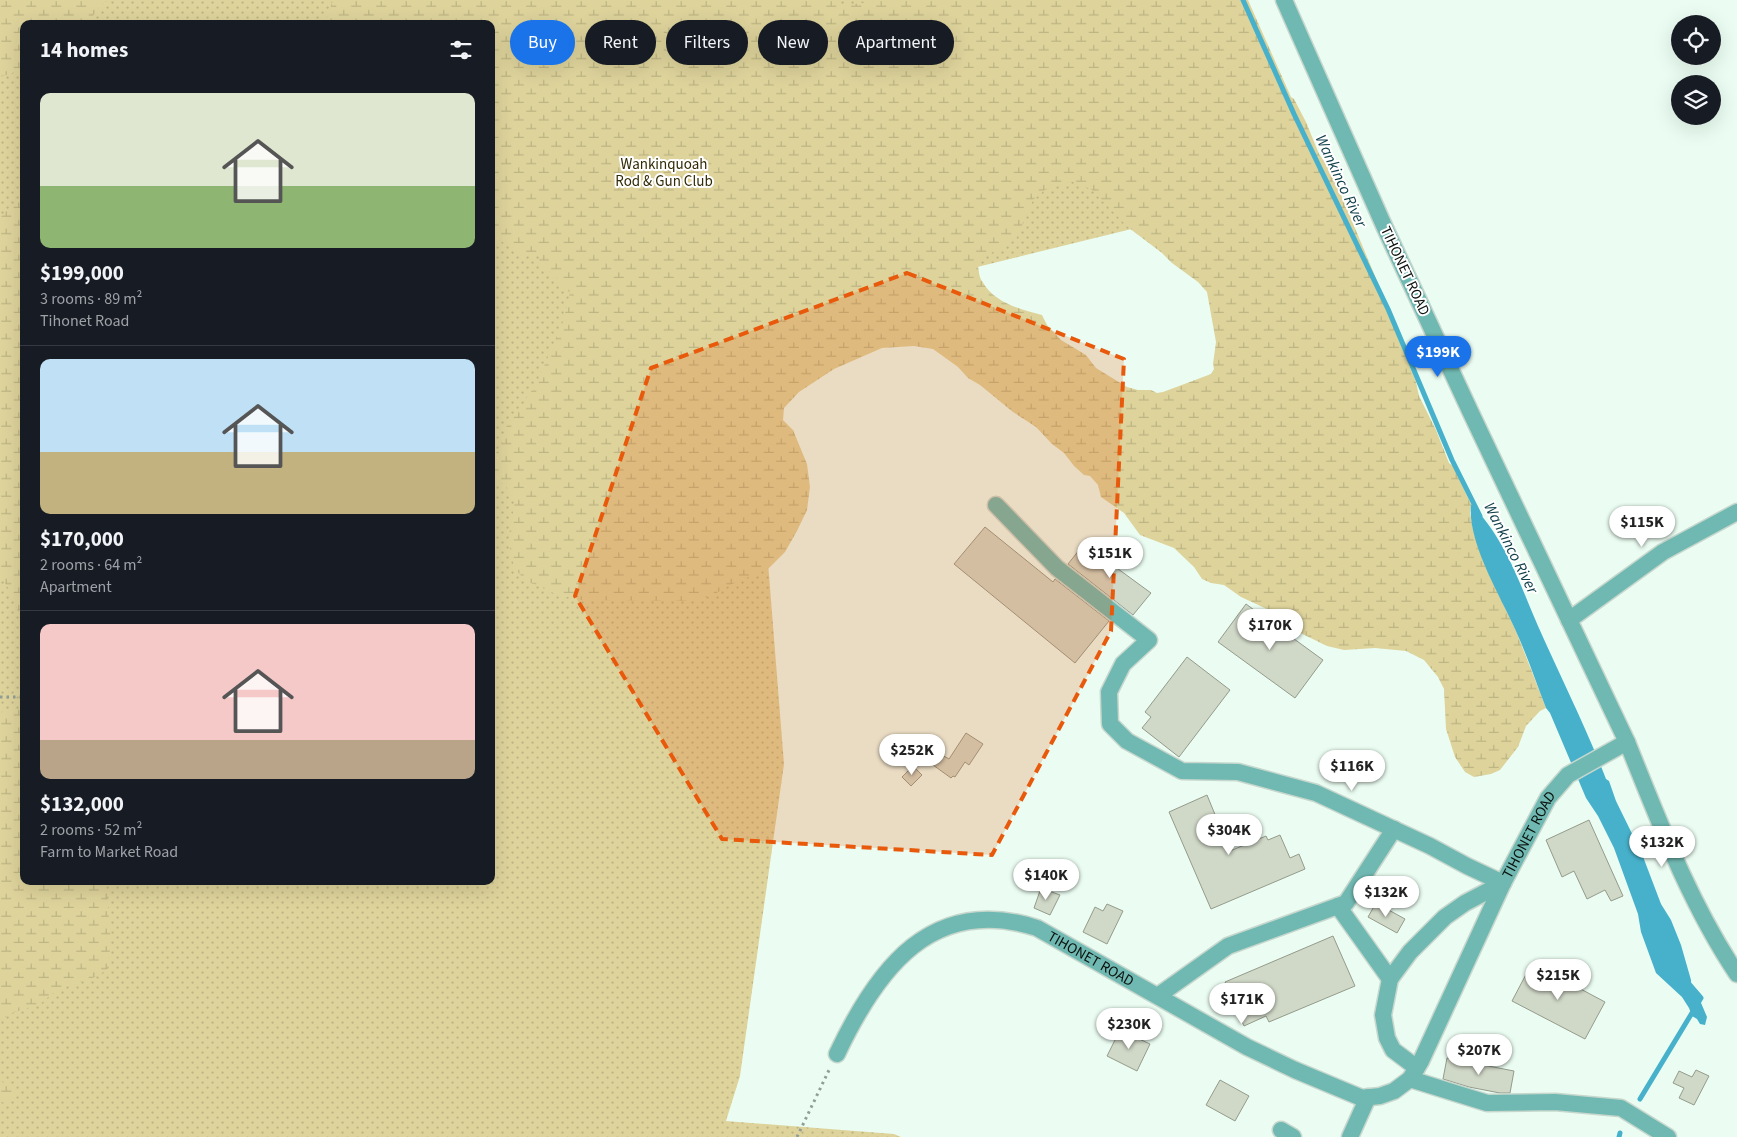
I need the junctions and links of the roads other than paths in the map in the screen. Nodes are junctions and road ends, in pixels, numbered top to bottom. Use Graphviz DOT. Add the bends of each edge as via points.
graph roads {
  1 [pos="1284,0"];
  2 [pos="996,505"];
  3 [pos="1737,512"];
  4 [pos="1569,620"];
  5 [pos="1627,742"];
  6 [pos="1394,828"];
  7 [pos="1503,883"];
  8 [pos="1338,906"];
  9 [pos="1737,974"];
  10 [pos="1390,979"];
  11 [pos="1159,995"];
  12 [pos="837,1054"];
  13 [pos="1413,1073"];
  14 [pos="1368,1097"];
  15 [pos="1350,1137"];
  16 [pos="1668,1137"];
  1 -- 4 [label="street, TIHONET ROAD" via="1389,236"];
  2 -- 6 [label="street" via="1057,568 1149,640 1123,664 1109,692 1110,724 1127,741 1182,771 1238,772 1274,781 1316,793"];
  3 -- 4 [label="street" via="1663,552"];
  4 -- 5 [label="street, TIHONET ROAD"];
  5 -- 7 [label="street, TIHONET ROAD" via="1568,775 1548,798"];
  5 -- 9 [label="street" via="1700,912"];
  6 -- 7 [label="street"];
  6 -- 8 [label="street" via="1346,903"];
  7 -- 10 [label="street" via="1445,917 1410,952"];
  7 -- 13 [label="street, TIHONET ROAD"];
  8 -- 10 [label="street"];
  8 -- 11 [label="street" via="1228,946"];
  10 -- 13 [label="street" via="1383,1015 1386,1038"];
  11 -- 12 [label="street, TIHONET ROAD" via="1037,928 1010,920 965,922 931,934 899,958 867,998"];
  11 -- 14 [label="street, TIHONET ROAD" via="1247,1047 1362,1098"];
  13 -- 14 [label="street, TIHONET ROAD" via="1394,1091"];
  13 -- 16 [label="street" via="1487,1103 1555,1102 1621,1108"];
  14 -- 15 [label="street"];
}
